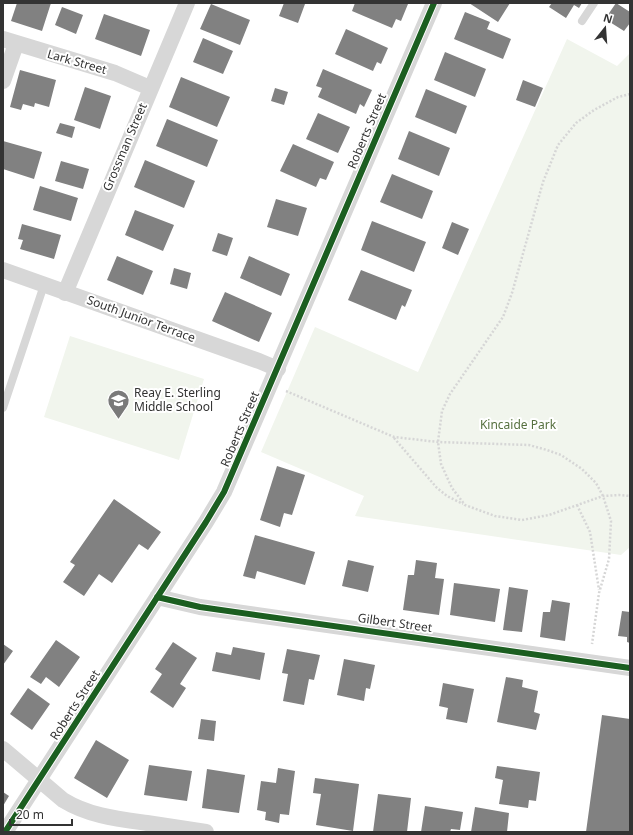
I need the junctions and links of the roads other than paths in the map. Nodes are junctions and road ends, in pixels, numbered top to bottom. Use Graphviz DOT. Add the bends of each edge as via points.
graph roads {
  1 [pos="187,3"];
  2 [pos="434,3"];
  3 [pos="594,3"];
  4 [pos="582,21"];
  5 [pos="9,41"];
  6 [pos="3,81"];
  7 [pos="150,88"];
  8 [pos="3,270"];
  9 [pos="44,285"];
  10 [pos="65,292"];
  11 [pos="278,370"];
  12 [pos="3,408"];
  13 [pos="157,597"];
  14 [pos="630,668"];
  15 [pos="3,749"];
  16 [pos="40,780"];
  17 [pos="5,832"];
  18 [pos="206,832"];
  1 -- 7 [label="street, Grossman Street"];
  2 -- 11 [label="street, Roberts Street"];
  3 -- 4 [label="lane"];
  5 -- 6 [label="street"];
  5 -- 7 [label="street, Lark Street" via="115,73"];
  7 -- 10 [label="street, Grossman Street"];
  8 -- 9 [label="street, South Junior Terrace"];
  9 -- 10 [label="street, South Junior Terrace"];
  9 -- 12 [label="lane"];
  10 -- 11 [label="street, South Junior Terrace"];
  11 -- 13 [label="street, Roberts Street" via="224,492"];
  13 -- 14 [label="street, Gilbert Street" via="200,607"];
  13 -- 16 [label="street, Roberts Street"];
  15 -- 16 [label="street"];
  16 -- 17 [label="street, Roberts Street"];
  16 -- 18 [label="street" via="69,803 93,813"];
}
